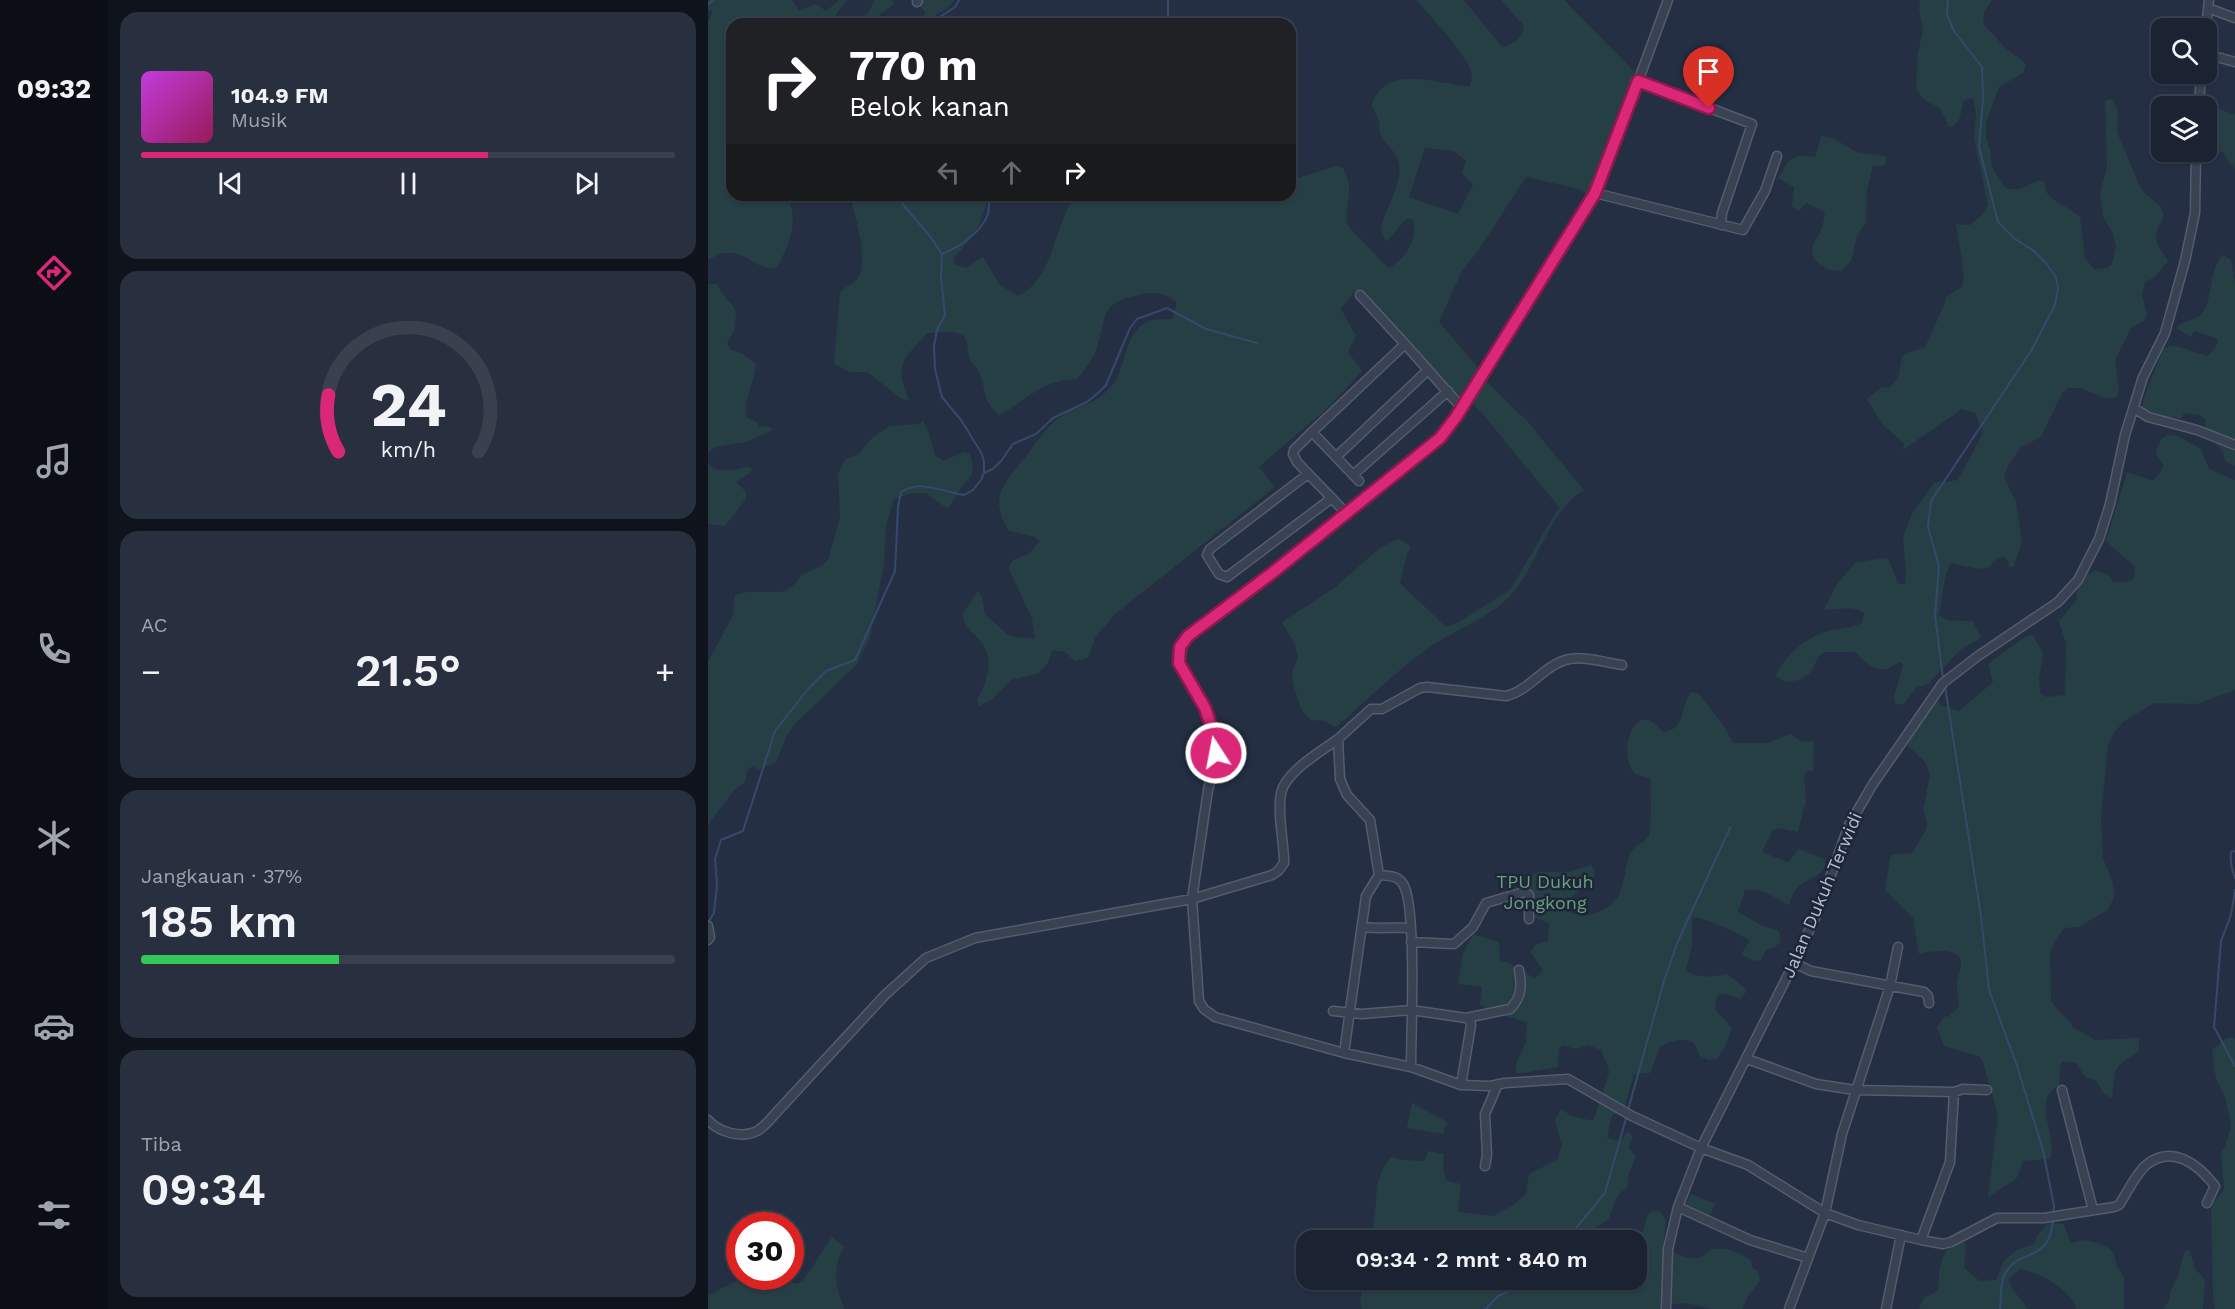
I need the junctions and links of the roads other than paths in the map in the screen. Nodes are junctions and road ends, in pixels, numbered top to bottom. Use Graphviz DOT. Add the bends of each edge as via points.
graph roads {
  1 [pos="1668,0"];
  2 [pos="2208,4"];
  3 [pos="2235,18"];
  4 [pos="2217,57"];
  5 [pos="2235,62"];
  6 [pos="1638,81"];
  7 [pos="1777,156"];
  8 [pos="2196,162"];
  9 [pos="1595,193"];
  10 [pos="1722,225"];
  11 [pos="1360,295"];
  12 [pos="1405,344"];
  13 [pos="1428,370"];
  14 [pos="1448,391"];
  15 [pos="1461,407"];
  16 [pos="2134,408"];
  17 [pos="1312,432"];
  18 [pos="2235,445"];
  19 [pos="1336,457"];
  20 [pos="1308,474"];
  21 [pos="1332,498"];
  22 [pos="1346,513"];
  23 [pos="1622,665"];
  24 [pos="1338,739"];
  25 [pos="1379,875"];
  26 [pos="1192,899"];
  27 [pos="1529,918"];
  28 [pos="1363,927"];
  29 [pos="1411,927"];
  30 [pos="709,928"];
  31 [pos="708,940"];
  32 [pos="1411,942"];
  33 [pos="1898,947"];
  34 [pos="1794,963"];
  35 [pos="1519,970"];
  36 [pos="1890,986"];
  37 [pos="1929,1003"];
  38 [pos="1411,1010"];
  39 [pos="1333,1011"];
  40 [pos="1349,1013"];
  41 [pos="1466,1017"];
  42 [pos="1344,1053"];
  43 [pos="1747,1059"];
  44 [pos="1411,1067"];
  45 [pos="1498,1084"];
  46 [pos="1461,1085"];
  47 [pos="1855,1090"];
  48 [pos="1987,1090"];
  49 [pos="2062,1090"];
  50 [pos="1954,1092"];
  51 [pos="708,1120"];
  52 [pos="1701,1148"];
  53 [pos="1485,1166"];
  54 [pos="2207,1203"];
  55 [pos="1678,1207"];
  56 [pos="2093,1210"];
  57 [pos="1825,1213"];
  58 [pos="1901,1235"];
  59 [pos="1921,1240"];
  60 [pos="1808,1258"];
  61 [pos="1666,1309"];
  62 [pos="1789,1309"];
  63 [pos="1886,1309"];
  1 -- 6 [label="street"];
  2 -- 3 [label="street"];
  4 -- 5 [label="street"];
  6 -- 9 [label="street"];
  6 -- 10 [label="street" via="1752,124 1722,213"];
  7 -- 10 [label="street" via="1765,191 1743,230"];
  8 -- 16 [label="street, Jalan Dukuh Terwidi" via="2190,240 2165,333 2143,377"];
  9 -- 10 [label="street"];
  9 -- 15 [label="street"];
  11 -- 12 [label="street"];
  12 -- 13 [label="street"];
  12 -- 17 [label="street"];
  13 -- 14 [label="street"];
  13 -- 19 [label="street"];
  14 -- 15 [label="street"];
  14 -- 19 [label="street" via="1356,478"];
  15 -- 22 [label="street" via="1440,438"];
  16 -- 18 [label="street" via="2148,417"];
  16 -- 34 [label="street, Jalan Dukuh Terwidi" via="2110,504 2078,580 2058,603 1945,682 1849,825"];
  17 -- 19 [label="street"];
  17 -- 20 [label="street" via="1293,454"];
  20 -- 21 [label="street"];
  20 -- 21 [label="street" via="1210,549 1207,555 1218,574 1227,577"];
  21 -- 22 [label="street"];
  22 -- 26 [label="street" via="1188,636 1180,647 1179,663 1205,708 1216,753"];
  23 -- 24 [label="street" via="1572,658 1506,696 1420,688 1382,709 1371,709"];
  24 -- 25 [label="street" via="1340,779 1347,795 1370,820"];
  24 -- 26 [label="street" via="1290,776 1284,787 1284,863 1278,871"];
  25 -- 28 [label="street" via="1366,896"];
  25 -- 29 [label="street" via="1394,876 1403,884"];
  26 -- 42 [label="street" via="1199,1001 1204,1009 1215,1017"];
  26 -- 51 [label="street" via="975,938 926,958 885,995 756,1132 735,1134"];
  27 -- 32 [label="street" via="1528,895 1524,892 1486,903 1473,927 1454,944"];
  28 -- 29 [label="street"];
  28 -- 40 [label="street"];
  29 -- 32 [label="street"];
  30 -- 31 [label="street"];
  32 -- 38 [label="street"];
  33 -- 36 [label="street"];
  34 -- 36 [label="street" via="1811,971"];
  34 -- 43 [label="street, Jalan Dukuh Terwidi"];
  35 -- 41 [label="street" via="1522,987 1510,1009"];
  36 -- 37 [label="street" via="1924,992"];
  36 -- 47 [label="street"];
  38 -- 40 [label="street"];
  38 -- 41 [label="street"];
  38 -- 44 [label="street"];
  39 -- 40 [label="street"];
  40 -- 42 [label="street"];
  41 -- 46 [label="street" via="1471,1025"];
  42 -- 44 [label="street"];
  43 -- 47 [label="street" via="1816,1084"];
  43 -- 52 [label="street, Jalan Dukuh Terwidi"];
  44 -- 46 [label="street"];
  45 -- 46 [label="street"];
  45 -- 52 [label="street" via="1568,1079 1632,1116"];
  45 -- 53 [label="street" via="1485,1114"];
  47 -- 50 [label="street"];
  47 -- 57 [label="street"];
  48 -- 50 [label="street"];
  49 -- 56 [label="street"];
  50 -- 59 [label="street" via="1950,1162"];
  52 -- 55 [label="street, Jalan Dukuh Terwidi"];
  52 -- 57 [label="street" via="1748,1165"];
  54 -- 56 [label="street" via="2215,1186 2197,1166 2183,1158 2165,1157 2144,1167 2119,1205"];
  55 -- 60 [label="street" via="1750,1240"];
  55 -- 61 [label="street, Jalan Dukuh Terwidi" via="1668,1249"];
  56 -- 59 [label="street" via="2044,1218 1997,1218 1951,1242"];
  57 -- 58 [label="street"];
  57 -- 60 [label="street"];
  58 -- 59 [label="street"];
  58 -- 63 [label="street"];
  60 -- 62 [label="street"];
}
